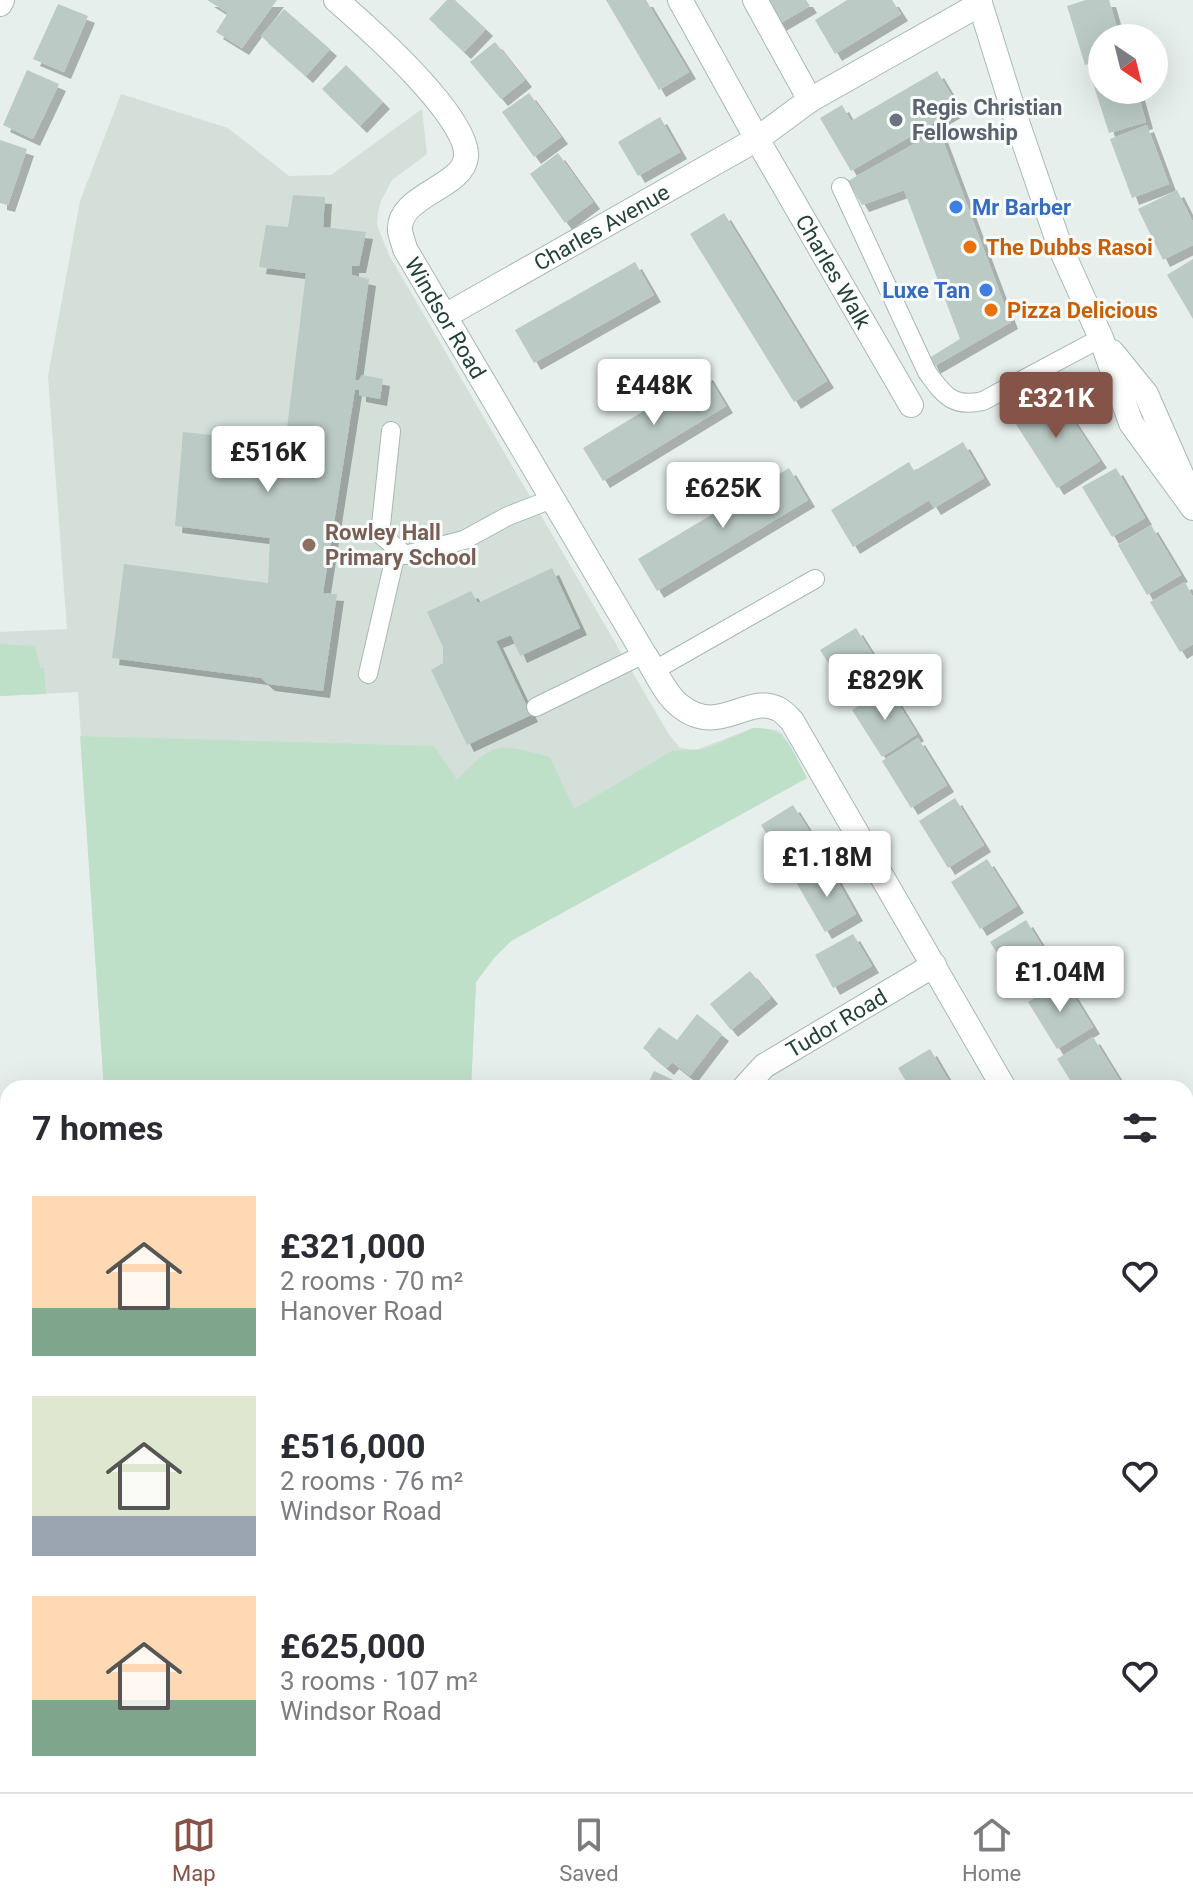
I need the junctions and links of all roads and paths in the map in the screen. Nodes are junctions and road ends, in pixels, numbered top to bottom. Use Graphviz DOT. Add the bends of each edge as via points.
graph roads {
  1 [pos="336,0"];
  2 [pos="680,0"];
  3 [pos="755,0"];
  4 [pos="980,2"];
  5 [pos="810,100"];
  6 [pos="757,139"];
  7 [pos="841,187"];
  8 [pos="445,316"];
  9 [pos="1101,338"];
  10 [pos="911,405"];
  11 [pos="391,431"];
  12 [pos="552,499"];
  13 [pos="1193,501"];
  14 [pos="1193,508"];
  15 [pos="397,548"];
  16 [pos="815,579"];
  17 [pos="650,662"];
  18 [pos="368,674"];
  19 [pos="536,707"];
  20 [pos="934,965"];
  21 [pos="751,1080"];
  22 [pos="999,1080"];
  1 -- 8 [label="street, Windsor Road" via="403,63 459,130 466,157 459,173 407,212 399,229 405,249"];
  2 -- 6 [label="street"];
  3 -- 5 [label="street"];
  4 -- 5 [label="street, Charles Avenue"];
  4 -- 9 [label="street" via="1060,247"];
  5 -- 6 [label="street, Charles Avenue"];
  6 -- 8 [label="street, Charles Avenue"];
  6 -- 10 [label="street, Charles Walk"];
  7 -- 9 [label="lane" via="927,372 947,398 969,404 983,401"];
  8 -- 12 [label="street, Windsor Road"];
  9 -- 13 [label="street" via="1146,394"];
  9 -- 14 [label="street" via="1131,423"];
  11 -- 15 [label="lane" via="380,534"];
  12 -- 15 [label="lane" via="464,540 405,555"];
  12 -- 17 [label="street, Windsor Road"];
  15 -- 18 [label="lane"];
  16 -- 17 [label="lane"];
  17 -- 19 [label="lane"];
  17 -- 20 [label="street, Windsor Road" via="677,704 696,716 727,716 763,705 779,709 792,721"];
  20 -- 21 [label="street, Tudor Road" via="764,1066"];
  20 -- 22 [label="street, Windsor Road"];
}
